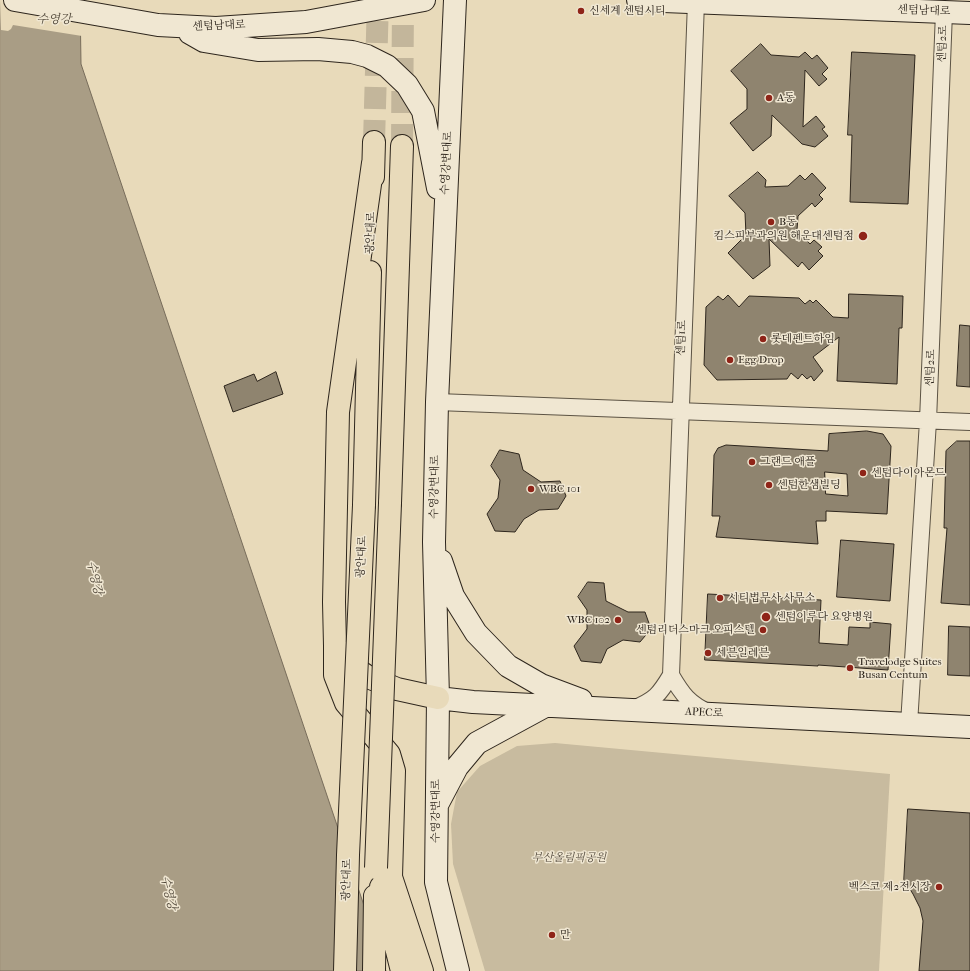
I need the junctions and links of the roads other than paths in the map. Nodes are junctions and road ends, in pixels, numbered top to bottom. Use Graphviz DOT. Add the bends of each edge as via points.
graph roads {
  1 [pos="15,0"];
  2 [pos="424,0"];
  3 [pos="455,0"];
  4 [pos="638,0"];
  5 [pos="696,2"];
  6 [pos="944,12"];
  7 [pos="970,13"];
  8 [pos="178,27"];
  9 [pos="402,146"];
  10 [pos="445,222"];
  11 [pos="437,402"];
  12 [pos="680,411"];
  13 [pos="928,421"];
  14 [pos="970,422"];
  15 [pos="434,542"];
  16 [pos="335,646"];
  17 [pos="671,675"];
  18 [pos="438,698"];
  19 [pos="547,705"];
  20 [pos="601,708"];
  21 [pos="632,709"];
  22 [pos="711,713"];
  23 [pos="909,724"];
  24 [pos="970,727"];
  25 [pos="436,806"];
  26 [pos="376,868"];
  27 [pos="450,937"];
  28 [pos="345,971"];
  29 [pos="374,971"];
  30 [pos="402,971"];
  31 [pos="422,971"];
  32 [pos="458,971"];
  33 [pos="473,971"];
  1 -- 8 [label="main road, 센텀남대로"];
  2 -- 8 [label="main road, 센텀남대로" via="306,22 216,28"];
  3 -- 10 [label="main road, 수영강변대로"];
  4 -- 5 [label="main road, 센텀남대로"];
  5 -- 6 [label="main road, 센텀남대로"];
  5 -- 12 [label="street, 센텀1로"];
  6 -- 7 [label="main road, 센텀남대로"];
  6 -- 13 [label="street, 센텀2로"];
  8 -- 10 [label="main road" via="204,41 258,50 352,52 387,66 407,85 423,111"];
  9 -- 26 [label="highway, bridge"];
  10 -- 11 [label="main road, 수영강변대로"];
  11 -- 12 [label="street"];
  11 -- 15 [label="main road, 수영강변대로"];
  12 -- 13 [label="street"];
  12 -- 17 [label="street, 센텀1로"];
  13 -- 14 [label="street"];
  13 -- 23 [label="street, 센텀2로"];
  15 -- 18 [label="main road, 수영강변대로"];
  15 -- 20 [label="main road" via="453,596 476,633 508,666 541,685"];
  16 -- 18 [label="highway" via="349,664 368,677 397,689"];
  16 -- 28 [label="highway, 광안대로, bridge" via="338,412 374,153 364,505"];
  16 -- 31 [label="highway" via="335,675 346,703 389,754 394,770 391,877"];
  17 -- 21 [label="street" via="662,690 650,702"];
  17 -- 22 [label="street" via="696,707"];
  18 -- 19 [label="main road, APEC로"];
  18 -- 25 [label="main road, 수영강변대로"];
  19 -- 20 [label="main road, APEC로"];
  19 -- 25 [label="main road" via="477,743 458,767"];
  20 -- 21 [label="main road, APEC로"];
  21 -- 22 [label="main road, APEC로"];
  22 -- 23 [label="main road, APEC로"];
  23 -- 24 [label="main road, APEC로"];
  25 -- 27 [label="main road, 수영강변대로" via="436,882"];
  26 -- 29 [label="highway"];
  26 -- 30 [label="highway"];
  27 -- 32 [label="main road, 수영강변대로"];
  27 -- 33 [label="main road"];
}
